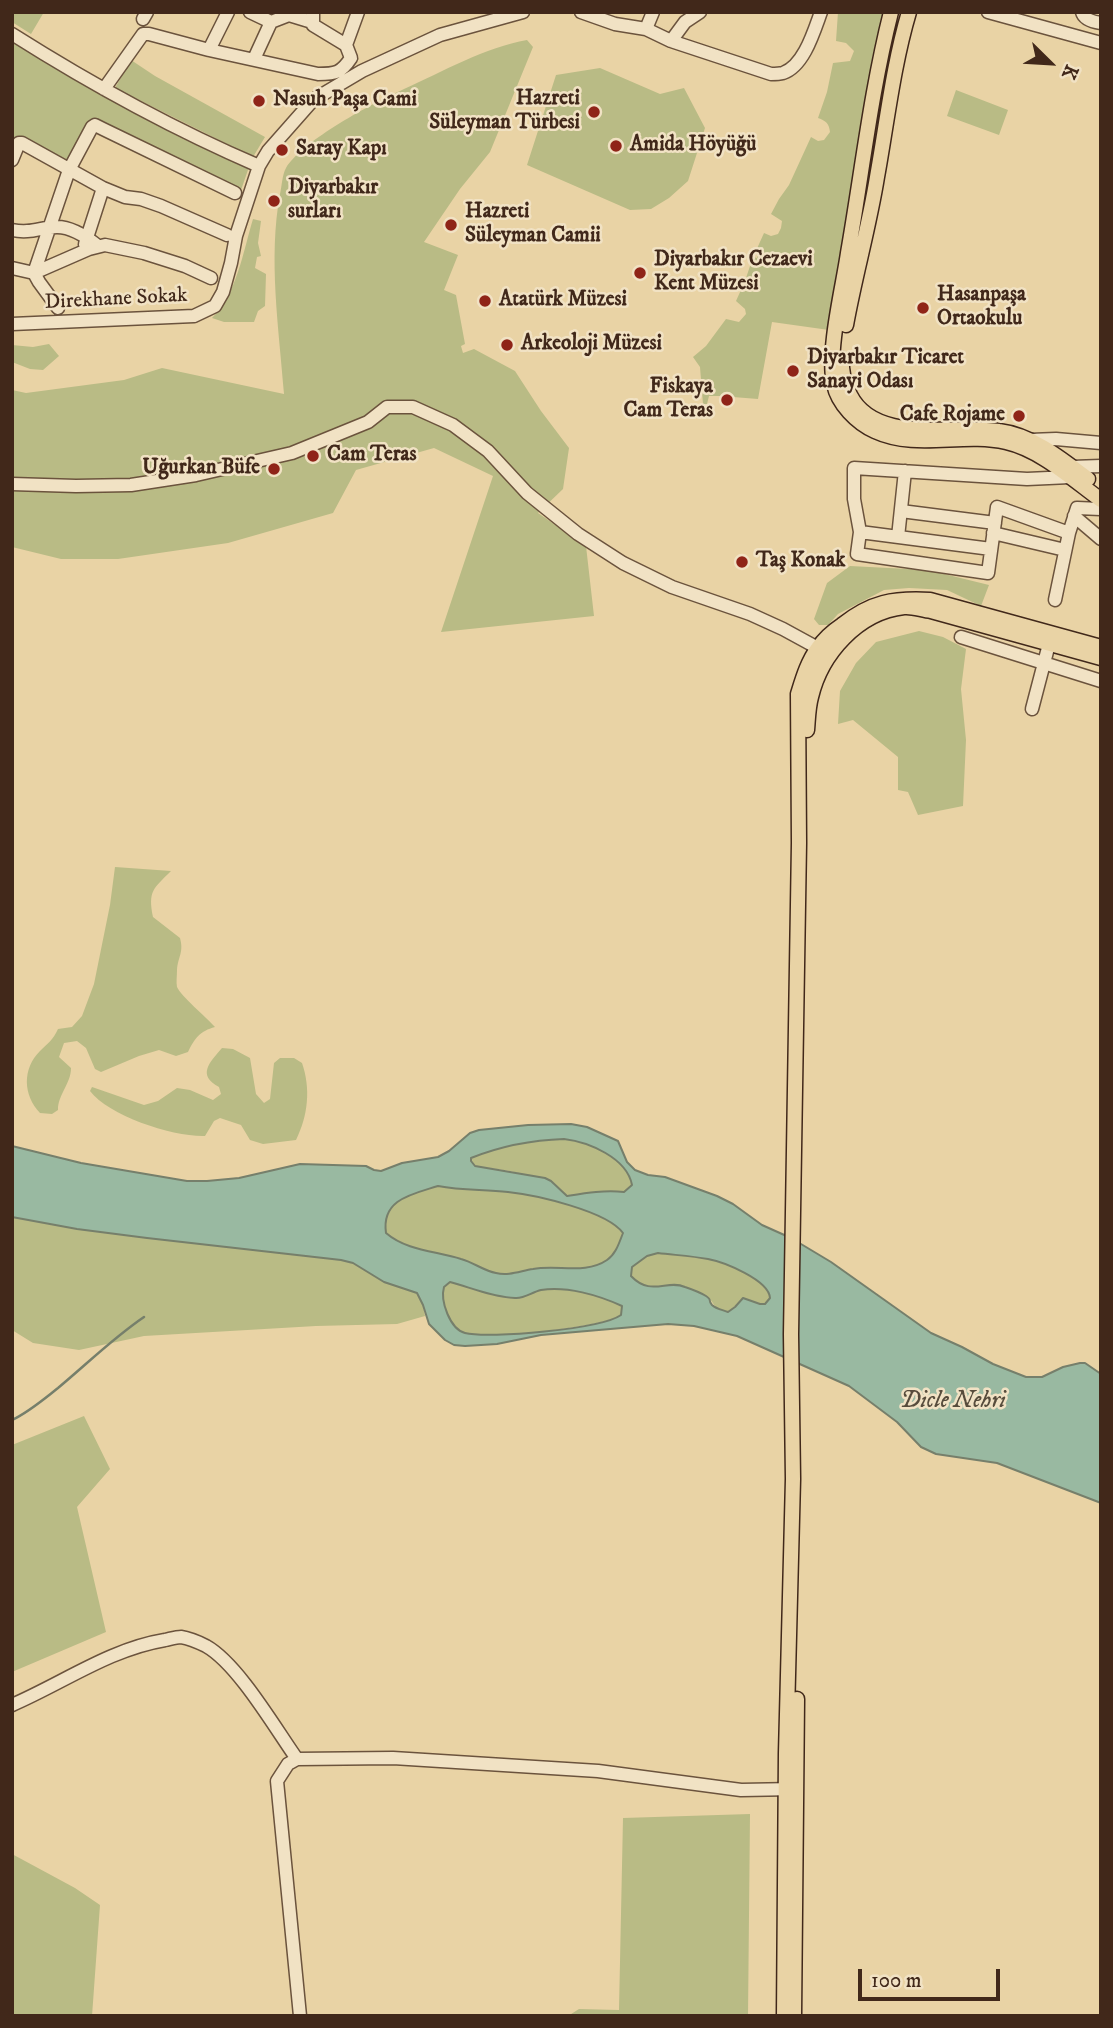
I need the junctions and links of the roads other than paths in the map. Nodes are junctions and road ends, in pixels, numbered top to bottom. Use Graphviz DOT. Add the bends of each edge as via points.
graph roads {
  1 [pos="228,12"];
  2 [pos="250,12"];
  3 [pos="358,12"];
  4 [pos="523,12"];
  5 [pos="580,12"];
  6 [pos="653,12"];
  7 [pos="700,12"];
  8 [pos="821,12"];
  9 [pos="891,12"];
  10 [pos="909,12"];
  11 [pos="988,12"];
  12 [pos="1082,12"];
  13 [pos="493,15"];
  14 [pos="313,17"];
  15 [pos="613,18"];
  16 [pos="271,22"];
  17 [pos="1101,23"];
  18 [pos="646,29"];
  19 [pos="12,34"];
  20 [pos="671,41"];
  21 [pos="1101,43"];
  22 [pos="346,45"];
  23 [pos="209,50"];
  24 [pos="254,59"];
  25 [pos="104,89"];
  26 [pos="12,160"];
  27 [pos="259,166"];
  28 [pos="69,170"];
  29 [pos="103,188"];
  30 [pos="235,193"];
  31 [pos="48,229"];
  32 [pos="12,230"];
  33 [pos="227,235"];
  34 [pos="87,237"];
  35 [pos="98,246"];
  36 [pos="83,252"];
  37 [pos="12,268"];
  38 [pos="34,273"];
  39 [pos="211,278"];
  40 [pos="58,308"];
  41 [pos="12,324"];
  42 [pos="1029,440"];
  43 [pos="1101,443"];
  44 [pos="1101,466"];
  45 [pos="905,471"];
  46 [pos="1071,472"];
  47 [pos="12,484"];
  48 [pos="1101,488"];
  49 [pos="1101,500"];
  50 [pos="1101,509"];
  51 [pos="901,512"];
  52 [pos="1074,516"];
  53 [pos="994,528"];
  54 [pos="860,532"];
  55 [pos="1069,533"];
  56 [pos="898,537"];
  57 [pos="1101,539"];
  58 [pos="991,549"];
  59 [pos="1065,550"];
  60 [pos="1055,600"];
  61 [pos="961,636"];
  62 [pos="1049,643"];
  63 [pos="1101,647"];
  64 [pos="824,651"];
  65 [pos="1101,658"];
  66 [pos="1044,663"];
  67 [pos="1101,681"];
  68 [pos="1032,709"];
  69 [pos="12,1705"];
  70 [pos="297,1759"];
  71 [pos="791,1789"];
  72 [pos="300,2016"];
  73 [pos="784,2016"];
  74 [pos="794,2016"];
  1 -- 23 [label="street"];
  2 -- 16 [label="street"];
  3 -- 22 [label="street"];
  4 -- 13 [label="street, Direkhane Sokak"];
  5 -- 15 [label="street"];
  6 -- 18 [label="street"];
  7 -- 20 [label="street" via="685,22"];
  8 -- 20 [label="street" via="810,43 784,73 771,74"];
  9 -- 46 [label="main road" via="835,335 834,386 845,407 874,431 915,440 1007,442"];
  10 -- 42 [label="main road" via="843,343 845,385 868,417 885,425 1000,431"];
  11 -- 21 [label="street"];
  12 -- 17 [label="street"];
  13 -- 27 [label="street, Direkhane Sokak" via="362,71 313,100"];
  14 -- 16 [label="street" via="289,15"];
  14 -- 22 [label="street" via="319,29"];
  15 -- 18 [label="street"];
  16 -- 24 [label="street"];
  18 -- 20 [label="street"];
  19 -- 25 [label="street"];
  22 -- 24 [label="street" via="351,58 334,74"];
  23 -- 24 [label="street"];
  23 -- 25 [label="street" via="144,34"];
  25 -- 27 [label="street"];
  26 -- 28 [label="street" via="19,143"];
  27 -- 41 [label="street, Direkhane Sokak" via="215,306 194,316"];
  28 -- 29 [label="street"];
  28 -- 30 [label="street" via="95,125"];
  28 -- 31 [label="street"];
  29 -- 33 [label="street" via="161,206"];
  29 -- 34 [label="street"];
  31 -- 32 [label="street"];
  31 -- 34 [label="street" via="59,227"];
  31 -- 38 [label="street"];
  34 -- 35 [label="street"];
  34 -- 36 [label="street"];
  35 -- 36 [label="street"];
  35 -- 39 [label="street" via="144,253"];
  36 -- 38 [label="street"];
  37 -- 38 [label="street"];
  38 -- 40 [label="street"];
  42 -- 43 [label="street"];
  42 -- 46 [label="main road"];
  44 -- 46 [label="street"];
  45 -- 46 [label="street" via="1027,479"];
  45 -- 51 [label="street"];
  45 -- 54 [label="street" via="854,468"];
  46 -- 48 [label="main road"];
  46 -- 49 [label="main road"];
  47 -- 64 [label="street" via="131,485 196,475 292,453 368,422 387,407 413,407 453,425 488,451 527,493 623,563 671,587 750,614"];
  50 -- 52 [label="street" via="1077,508"];
  51 -- 53 [label="street"];
  51 -- 56 [label="street"];
  52 -- 55 [label="street"];
  52 -- 57 [label="street"];
  53 -- 55 [label="street" via="997,507"];
  53 -- 58 [label="street"];
  53 -- 59 [label="street"];
  54 -- 56 [label="street"];
  54 -- 58 [label="street" via="857,554 988,573"];
  55 -- 59 [label="street"];
  56 -- 58 [label="street"];
  59 -- 60 [label="street"];
  61 -- 66 [label="street"];
  62 -- 64 [label="main road" via="905,607 862,623"];
  62 -- 65 [label="main road"];
  62 -- 66 [label="street"];
  63 -- 64 [label="main road" via="930,600 908,599 884,601 859,612 831,634"];
  64 -- 71 [label="main road" via="805,671 798,694 802,843"];
  66 -- 67 [label="street"];
  66 -- 68 [label="street"];
  69 -- 70 [label="street" via="103,1659 146,1643 181,1637 207,1647 223,1660 247,1686"];
  70 -- 71 [label="street" via="393,1758 598,1771 741,1790"];
  70 -- 72 [label="street" via="277,1781"];
  71 -- 73 [label="main road"];
  71 -- 74 [label="main road"];
}
